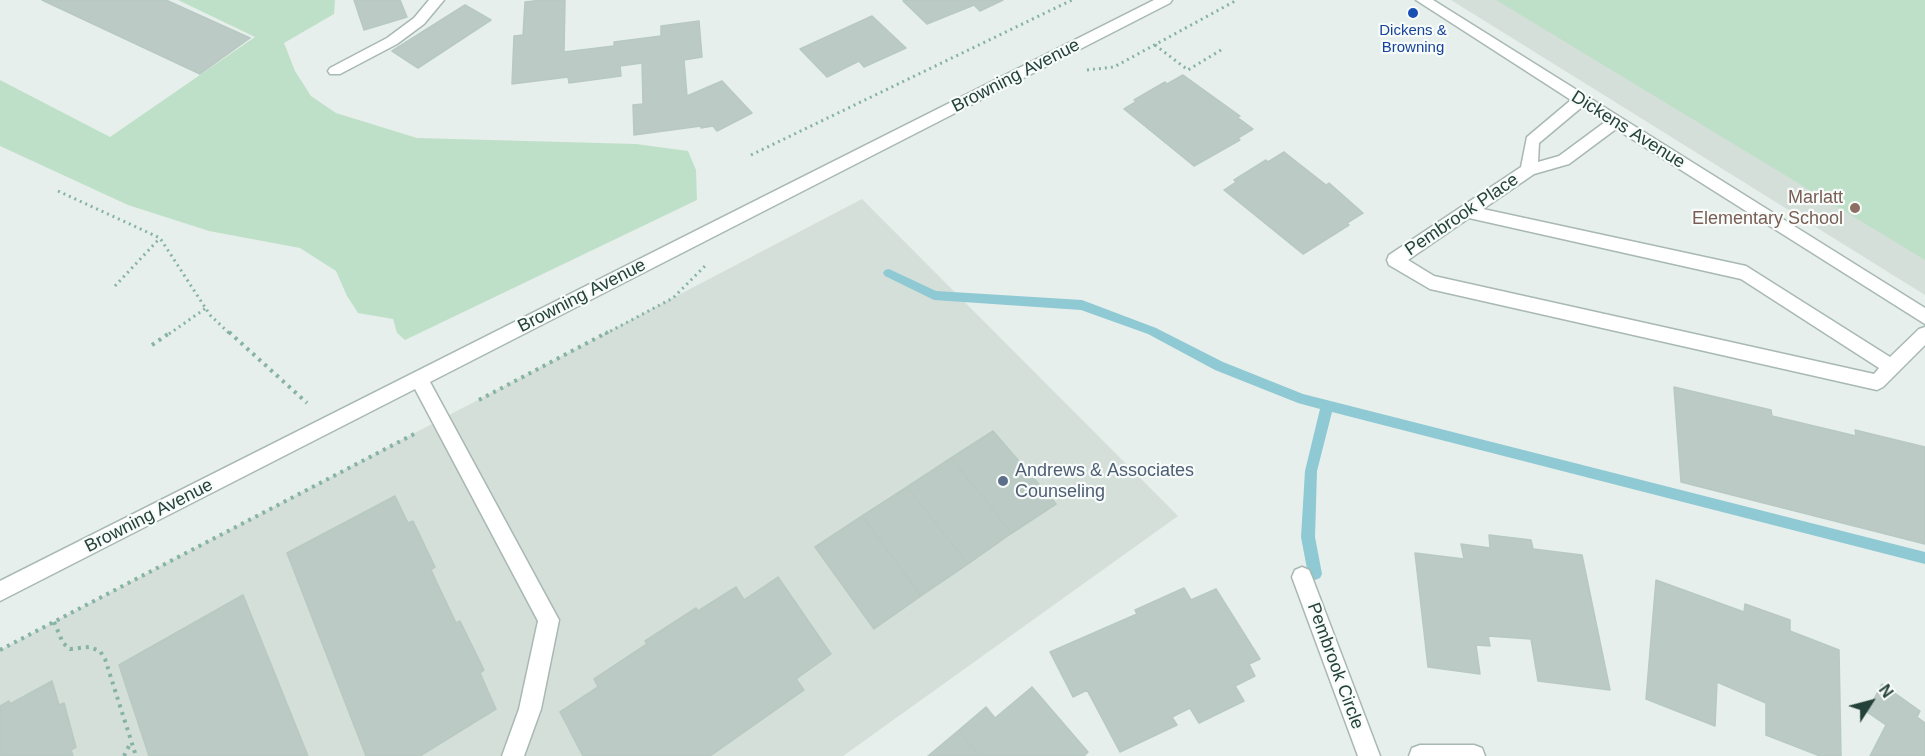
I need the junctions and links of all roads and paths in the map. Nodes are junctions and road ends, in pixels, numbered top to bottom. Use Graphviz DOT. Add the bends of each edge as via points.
graph roads {
  1 [pos="437,0"];
  2 [pos="1072,0"];
  3 [pos="1165,0"];
  4 [pos="1237,0"];
  5 [pos="1423,0"];
  6 [pos="1155,45"];
  7 [pos="1221,50"];
  8 [pos="1083,70"];
  9 [pos="335,71"];
  10 [pos="1581,100"];
  11 [pos="1616,122"];
  12 [pos="751,155"];
  13 [pos="1529,170"];
  14 [pos="58,191"];
  15 [pos="1467,212"];
  16 [pos="160,238"];
  17 [pos="712,260"];
  18 [pos="115,286"];
  19 [pos="206,308"];
  20 [pos="1925,317"];
  21 [pos="1925,334"];
  22 [pos="152,345"];
  23 [pos="1891,368"];
  24 [pos="419,379"];
  25 [pos="479,400"];
  26 [pos="330,423"];
  27 [pos="419,431"];
  28 [pos="1302,577"];
  29 [pos="0,591"];
  30 [pos="54,622"];
  31 [pos="0,650"];
  32 [pos="132,741"];
  33 [pos="124,756"];
  34 [pos="136,756"];
  35 [pos="513,756"];
  36 [pos="1368,756"];
  37 [pos="1420,756"];
  38 [pos="1474,756"];
  1 -- 9 [label="street" via="419,21 392,41"];
  2 -- 12 [label="path"];
  3 -- 24 [label="street, Browning Avenue"];
  4 -- 6 [label="path"];
  5 -- 10 [label="street, Dickens Avenue"];
  6 -- 7 [label="path" via="1188,70"];
  6 -- 8 [label="path" via="1114,67"];
  10 -- 11 [label="street, Dickens Avenue"];
  10 -- 13 [label="street, Pembrook Place" via="1532,141"];
  11 -- 13 [label="street, Pembrook Place" via="1564,160"];
  11 -- 20 [label="street, Dickens Avenue"];
  13 -- 15 [label="street, Pembrook Place"];
  14 -- 16 [label="path"];
  15 -- 23 [label="street" via="1746,273"];
  15 -- 23 [label="street, Pembrook Place" via="1395,260 1430,282 1876,382"];
  16 -- 18 [label="path"];
  16 -- 19 [label="path"];
  17 -- 25 [label="path" via="672,298"];
  19 -- 22 [label="path"];
  19 -- 26 [label="path"];
  21 -- 23 [label="street"];
  24 -- 26 [label="street, Browning Avenue"];
  24 -- 35 [label="street" via="549,620 531,708"];
  26 -- 29 [label="street, Browning Avenue"];
  27 -- 30 [label="path"];
  28 -- 36 [label="street, Pembrook Circle"];
  30 -- 31 [label="path"];
  30 -- 32 [label="path" via="70,649 89,647 100,651"];
  32 -- 33 [label="path"];
  32 -- 34 [label="path"];
  37 -- 38 [label="street"];
}
